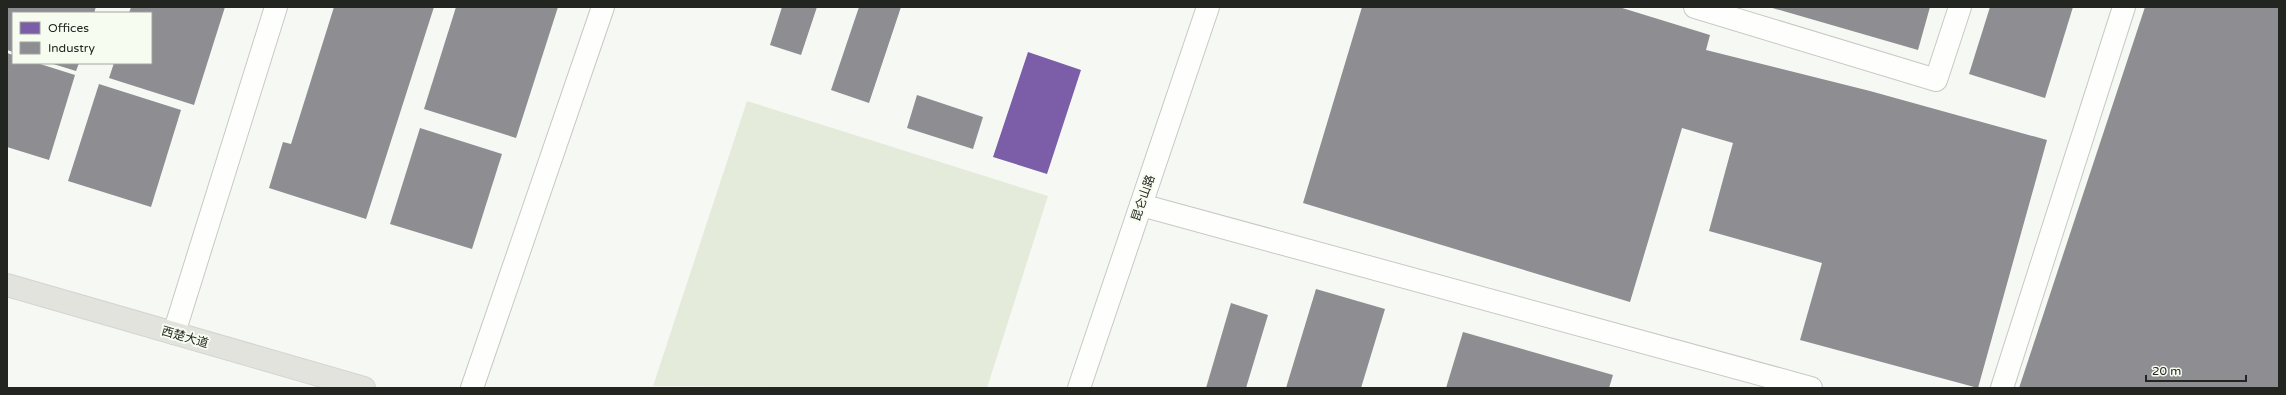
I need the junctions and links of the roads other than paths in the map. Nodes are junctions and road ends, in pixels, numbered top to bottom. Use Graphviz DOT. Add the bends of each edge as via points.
graph roads {
  1 [pos="276,7"];
  2 [pos="603,7"];
  3 [pos="1208,7"];
  4 [pos="1695,7"];
  5 [pos="1960,7"];
  6 [pos="2124,7"];
  7 [pos="1141,205"];
  8 [pos="7,285"];
  9 [pos="174,333"];
  10 [pos="364,388"];
  11 [pos="472,388"];
  12 [pos="1079,388"];
  13 [pos="1812,388"];
  14 [pos="2002,388"];
  1 -- 9 [label="street"];
  2 -- 11 [label="street"];
  3 -- 7 [label="street, 昆仑山路"];
  4 -- 5 [label="street" via="1936,80"];
  6 -- 14 [label="street"];
  7 -- 12 [label="street, 昆仑山路"];
  7 -- 13 [label="street"];
  8 -- 9 [label="main road, 西楚大道"];
  9 -- 10 [label="main road, 西楚大道"];
}
